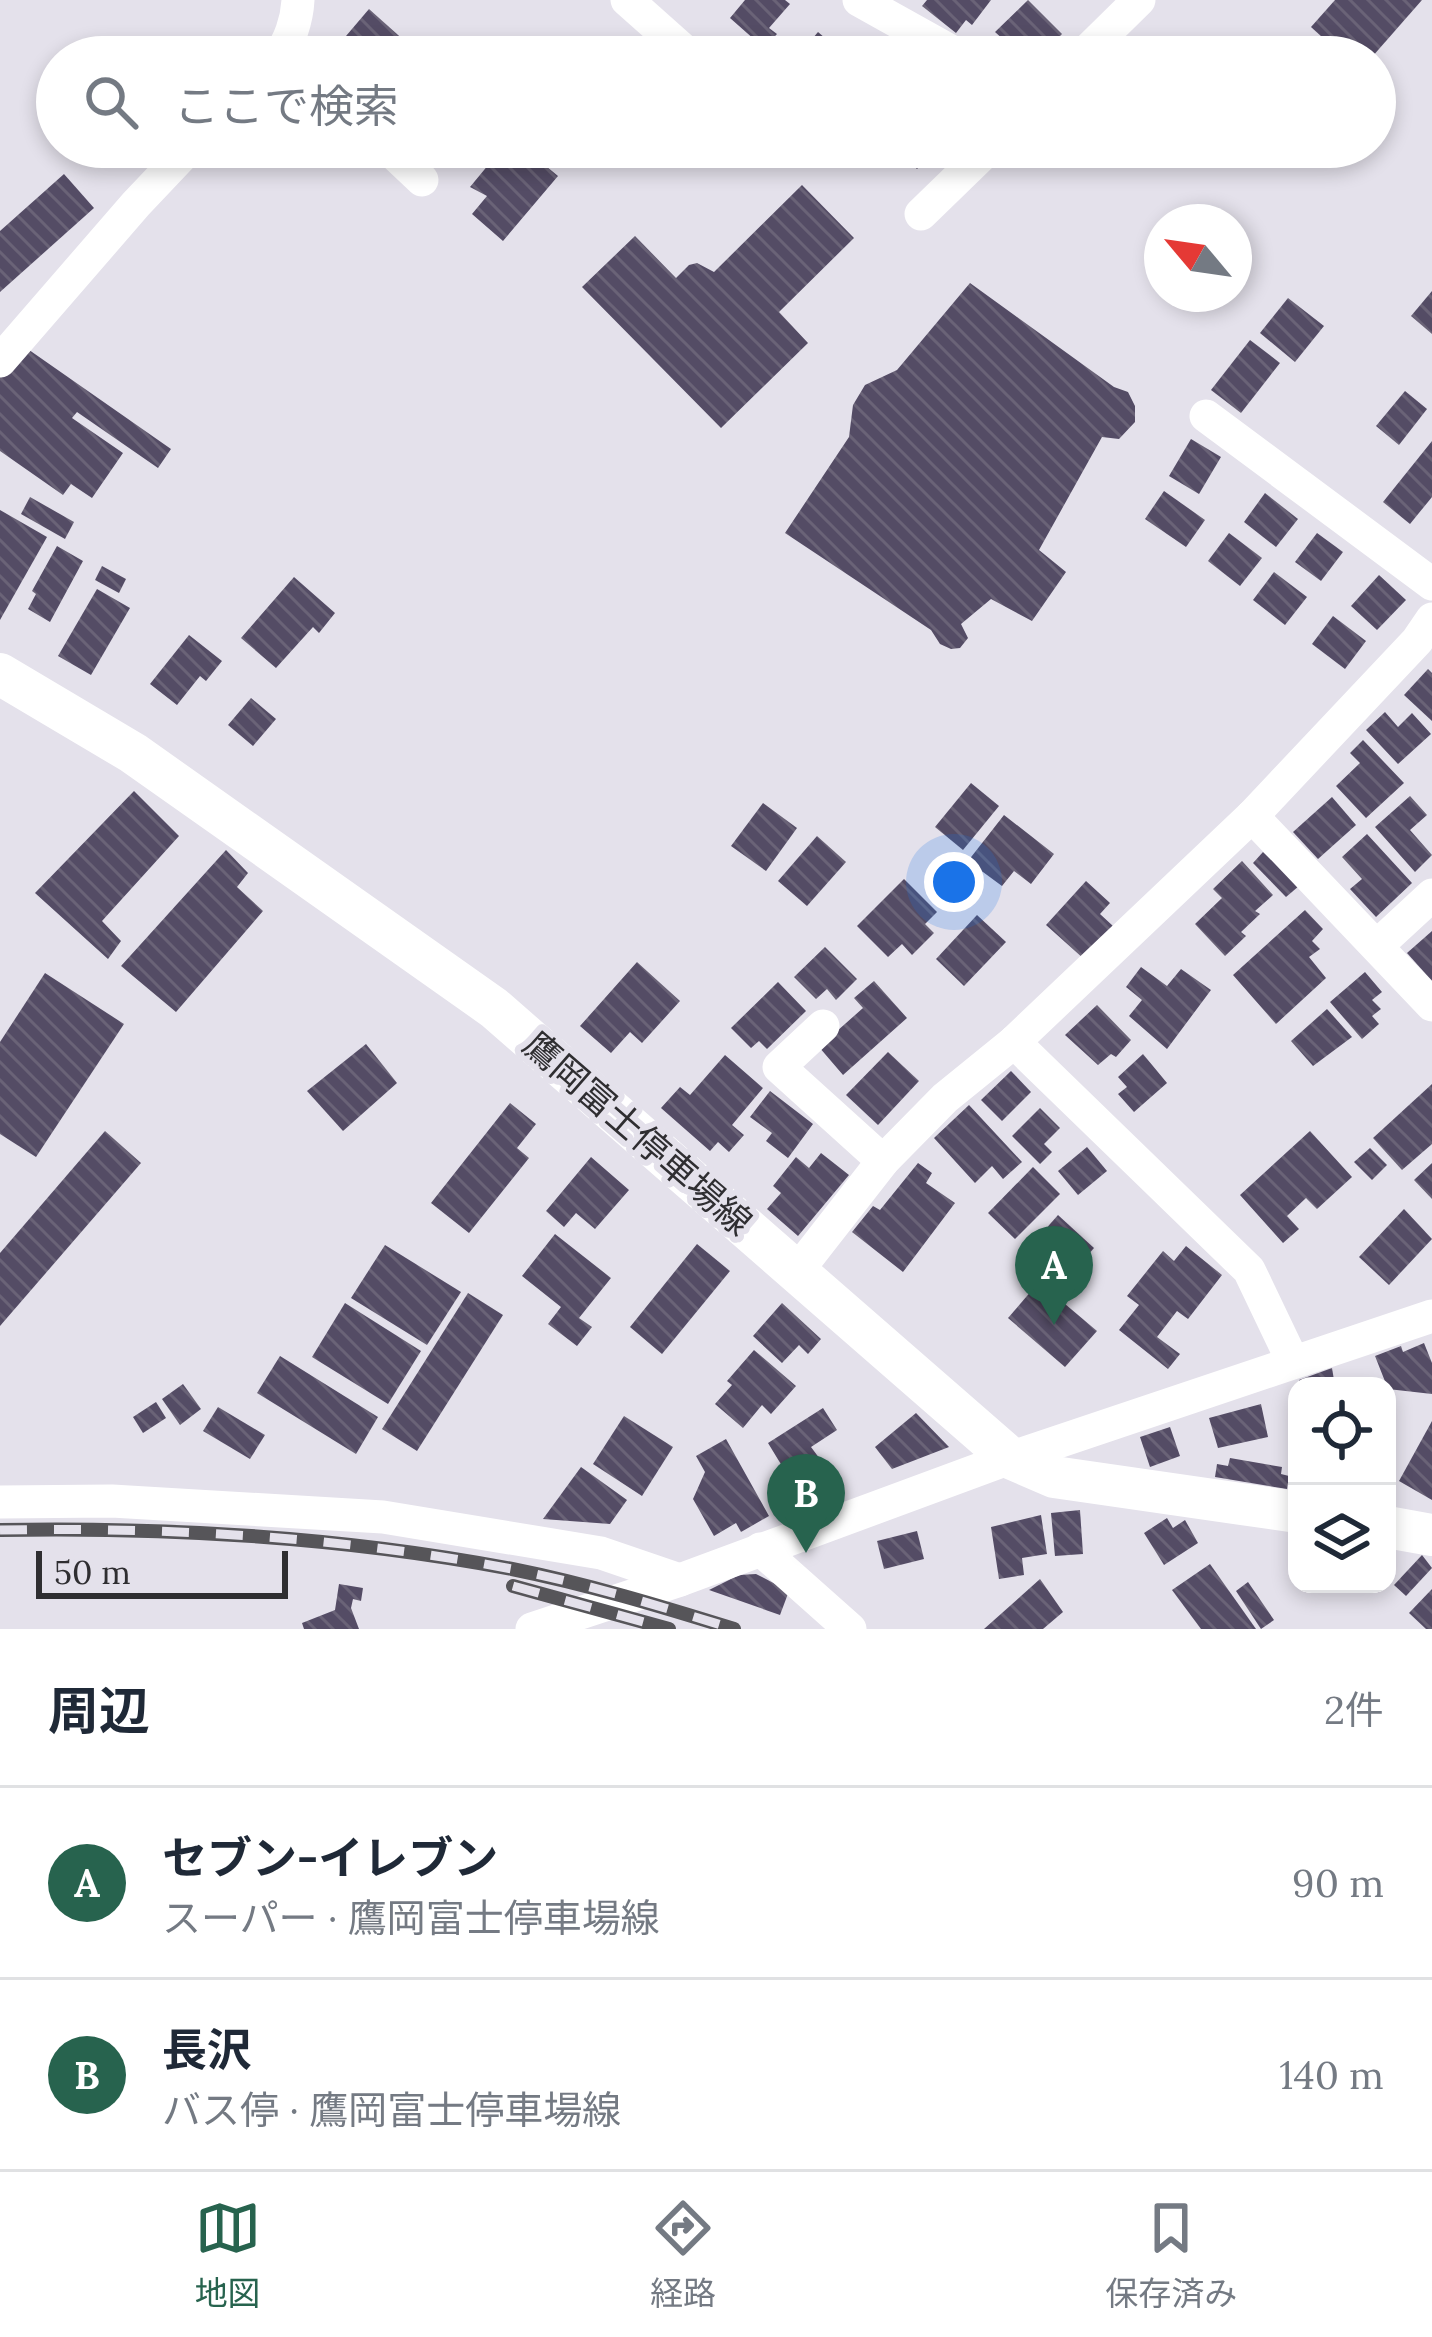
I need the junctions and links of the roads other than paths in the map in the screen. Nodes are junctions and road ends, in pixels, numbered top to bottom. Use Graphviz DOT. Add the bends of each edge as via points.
graph roads {
  1 [pos="298,0"];
  2 [pos="627,0"];
  3 [pos="859,0"];
  4 [pos="1139,0"];
  5 [pos="290,36"];
  6 [pos="668,36"];
  7 [pos="923,36"];
  8 [pos="1102,36"];
  9 [pos="171,168"];
  10 [pos="409,168"];
  11 [pos="968,168"];
  12 [pos="422,180"];
  13 [pos="921,214"];
  14 [pos="2,356"];
  15 [pos="1206,416"];
  16 [pos="1432,584"];
  17 [pos="1427,638"];
  18 [pos="0,674"];
  19 [pos="1252,816"];
  20 [pos="1432,895"];
  21 [pos="1378,945"];
  22 [pos="1432,1006"];
  23 [pos="823,1025"];
  24 [pos="1014,1042"];
  25 [pos="883,1161"];
  26 [pos="799,1270"];
  27 [pos="1432,1316"];
  28 [pos="1293,1362"];
  29 [pos="1010,1458"];
  30 [pos="0,1502"];
  31 [pos="1288,1511"];
  32 [pos="1396,1529"];
  33 [pos="1432,1535"];
  34 [pos="760,1549"];
  35 [pos="680,1580"];
  36 [pos="554,1626"];
  37 [pos="850,1629"];
  1 -- 5 [label="street"];
  2 -- 6 [label="street"];
  3 -- 7 [label="street"];
  4 -- 8 [label="street"];
  9 -- 14 [label="street"];
  10 -- 12 [label="street"];
  11 -- 13 [label="street"];
  15 -- 16 [label="street"];
  17 -- 19 [label="street"];
  18 -- 26 [label="main road, 鷹岡富士停車場線" via="133,753 494,1008"];
  19 -- 21 [label="street"];
  19 -- 24 [label="street"];
  20 -- 21 [label="street"];
  21 -- 22 [label="street"];
  23 -- 25 [label="street" via="778,1066"];
  24 -- 25 [label="street"];
  24 -- 28 [label="street" via="1250,1270"];
  25 -- 26 [label="street"];
  26 -- 29 [label="main road, 鷹岡富士停車場線"];
  27 -- 28 [label="street"];
  28 -- 29 [label="street"];
  29 -- 31 [label="main road, 鷹岡富士停車場線" via="1054,1477"];
  29 -- 34 [label="street"];
  30 -- 35 [label="street" via="383,1517 601,1553"];
  32 -- 33 [label="main road"];
  34 -- 35 [label="street"];
  34 -- 37 [label="street"];
  35 -- 36 [label="street"];
}
